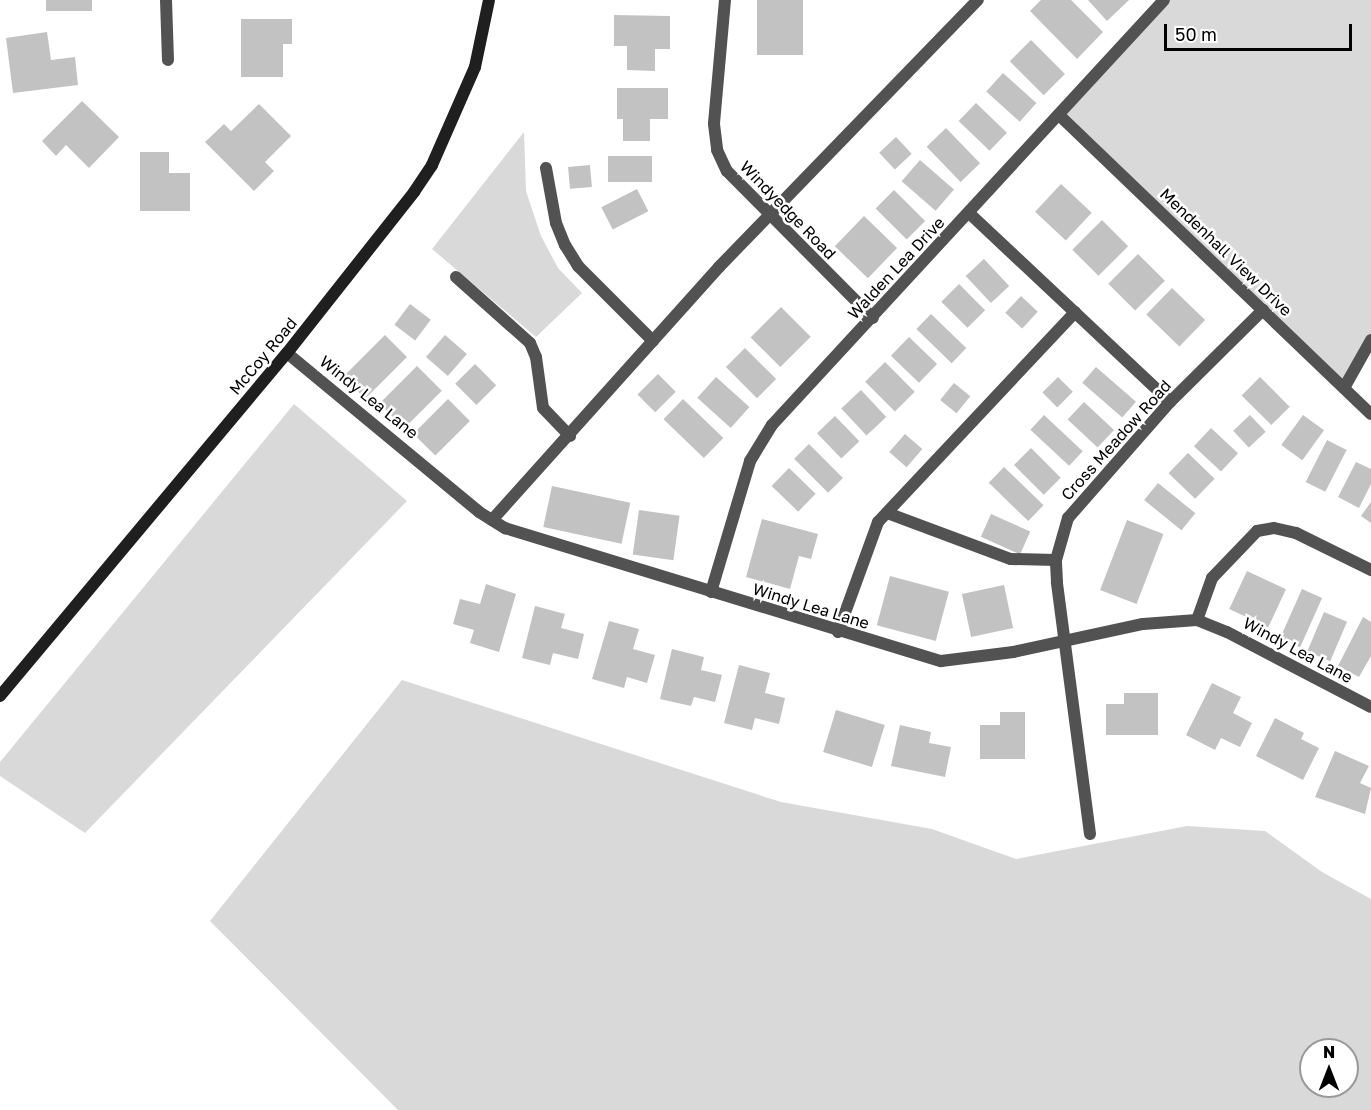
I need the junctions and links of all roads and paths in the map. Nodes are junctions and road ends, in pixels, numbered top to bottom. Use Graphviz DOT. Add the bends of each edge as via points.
graph roads {
  1 [pos="166,0"];
  2 [pos="489,0"];
  3 [pos="724,0"];
  4 [pos="978,0"];
  5 [pos="1164,0"];
  6 [pos="168,60"];
  7 [pos="1059,114"];
  8 [pos="546,168"];
  9 [pos="969,213"];
  10 [pos="768,216"];
  11 [pos="456,277"];
  12 [pos="1263,310"];
  13 [pos="1075,312"];
  14 [pos="873,318"];
  15 [pos="1371,340"];
  16 [pos="653,341"];
  17 [pos="287,353"];
  18 [pos="1344,388"];
  19 [pos="1170,402"];
  20 [pos="1371,414"];
  21 [pos="570,436"];
  22 [pos="887,513"];
  23 [pos="492,520"];
  24 [pos="1056,560"];
  25 [pos="1371,570"];
  26 [pos="711,591"];
  27 [pos="1197,620"];
  28 [pos="838,632"];
  29 [pos="1064,641"];
  30 [pos="0,696"];
  31 [pos="1371,707"];
  32 [pos="1090,834"];
  1 -- 6 [label="street"];
  2 -- 17 [label="main road, McCoy Road" via="475,67 432,165 351,275"];
  3 -- 10 [label="street, Windyedge Road" via="716,86 717,150 727,171"];
  4 -- 10 [label="street"];
  5 -- 7 [label="street, Walden Lea Drive"];
  7 -- 9 [label="street, Walden Lea Drive"];
  7 -- 12 [label="street, Mendenhall View Drive"];
  8 -- 16 [label="street" via="556,224 565,245 578,266"];
  9 -- 13 [label="street"];
  9 -- 14 [label="street, Walden Lea Drive"];
  10 -- 14 [label="street, Windyedge Road"];
  10 -- 16 [label="street"];
  11 -- 21 [label="street" via="530,343 543,408"];
  12 -- 18 [label="street, Mendenhall View Drive"];
  12 -- 19 [label="street, Cross Meadow Road"];
  13 -- 19 [label="street"];
  13 -- 22 [label="street"];
  14 -- 26 [label="street, Walden Lea Drive" via="757,446"];
  15 -- 18 [label="street"];
  16 -- 21 [label="street"];
  17 -- 23 [label="street, Windy Lea Lane"];
  17 -- 30 [label="main road, McCoy Road"];
  18 -- 20 [label="street, Mendenhall View Drive"];
  19 -- 24 [label="street, Cross Meadow Road" via="1068,518"];
  21 -- 23 [label="street"];
  22 -- 24 [label="street" via="1011,559"];
  22 -- 28 [label="street" via="867,545"];
  23 -- 26 [label="street, Windy Lea Lane" via="505,528"];
  24 -- 29 [label="street, Cross Meadow Road"];
  25 -- 27 [label="street" via="1296,533 1274,528 1257,531 1212,578"];
  26 -- 28 [label="street, Windy Lea Lane"];
  27 -- 29 [label="street, Windy Lea Lane" via="1143,624"];
  27 -- 31 [label="street, Windy Lea Lane"];
  28 -- 29 [label="street, Windy Lea Lane" via="941,661 965,661"];
  29 -- 32 [label="street, Cross Meadow Road"];
}
